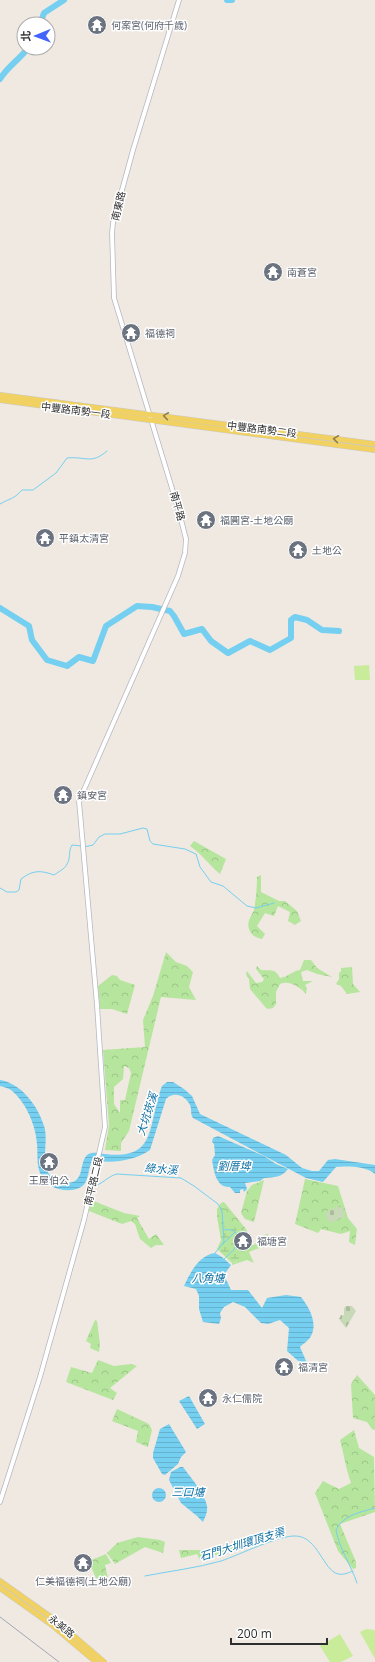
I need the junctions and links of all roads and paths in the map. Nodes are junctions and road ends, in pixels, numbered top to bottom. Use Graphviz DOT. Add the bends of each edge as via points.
graph roads {
  1 [pos="179,0"];
  2 [pos="0,395"];
  3 [pos="0,400"];
  4 [pos="150,414"];
  5 [pos="152,420"];
  6 [pos="375,444"];
  7 [pos="375,450"];
  8 [pos="105,742"];
  9 [pos="0,1502"];
  10 [pos="0,1581"];
  11 [pos="0,1588"];
  12 [pos="16,1595"];
  13 [pos="96,1662"];
  14 [pos="104,1662"];
  1 -- 4 [label="street, 南東路" via="132,150 112,233 114,298"];
  2 -- 4 [label="main road, 中豐路南勢一段"];
  3 -- 5 [label="main road, 中豐路南勢一段"];
  4 -- 5 [label="street, 南平路"];
  6 -- 4 [label="main road, 中豐路南勢二段, one-way"];
  5 -- 7 [label="main road, 中豐路南勢二段"];
  5 -- 8 [label="street, 南平路" via="186,539 185,553 178,576"];
  8 -- 9 [label="street, 南平路二段" via="79,801 105,1126 84,1220 40,1377"];
  10 -- 12 [label="main road"];
  11 -- 12 [label="main road"];
  12 -- 13 [label="main road, 永美路"];
  12 -- 14 [label="main road, 永美路" via="55,1620"];
}
